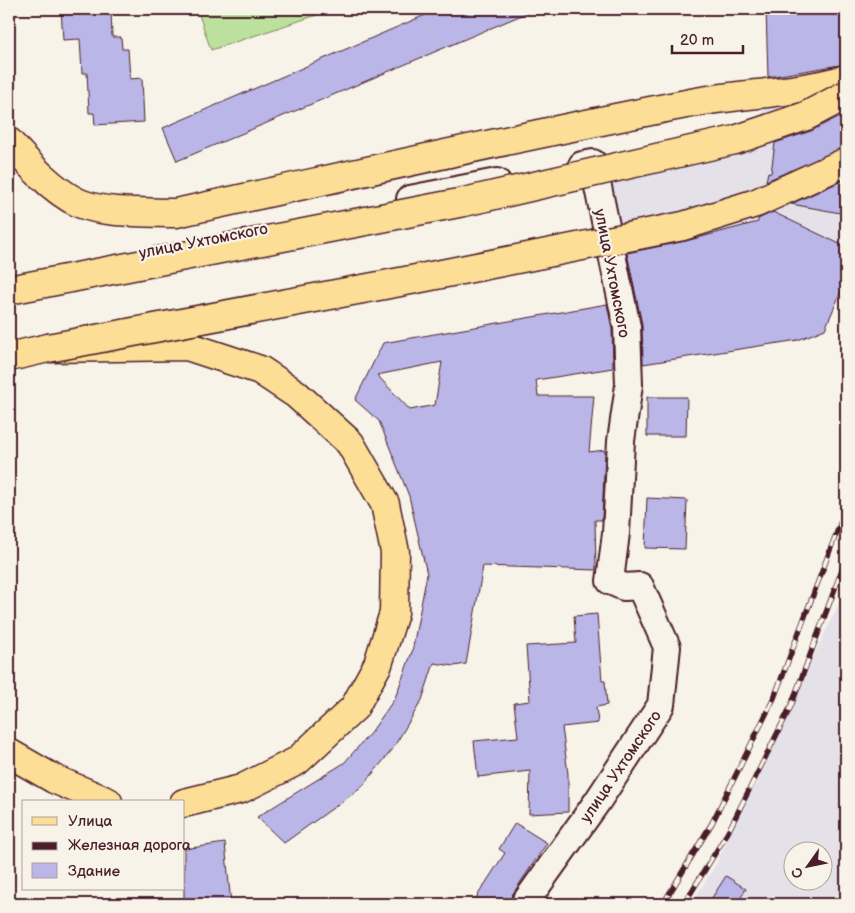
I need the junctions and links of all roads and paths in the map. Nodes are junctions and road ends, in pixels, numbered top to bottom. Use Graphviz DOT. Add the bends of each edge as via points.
graph roads {
  1 [pos="846,79"];
  2 [pos="846,95"];
  3 [pos="9,142"];
  4 [pos="846,162"];
  5 [pos="9,278"];
  6 [pos="9,290"];
  7 [pos="48,348"];
  8 [pos="9,356"];
  9 [pos="9,753"];
  10 [pos="103,800"];
  11 [pos="185,803"];
  12 [pos="524,904"];
  1 -- 3 [label="main road" via="816,88 688,103 176,213 112,210 79,203 36,173"];
  2 -- 6 [label="main road, bridge" via="806,116 735,140 464,202"];
  4 -- 7 [label="main road, bridge" via="756,202 683,226"];
  5 -- 12 [label="street, улица Ухтомского" via="593,163 626,328 629,385 621,441 610,581 624,587 640,586 667,647 661,705"];
  7 -- 8 [label="main road"];
  7 -- 11 [label="main road, bridge" via="186,346 260,370 296,394 350,442 385,504 395,552 394,613 378,664 354,708 296,761 241,790"];
  9 -- 10 [label="main road" via="54,779"];
}
